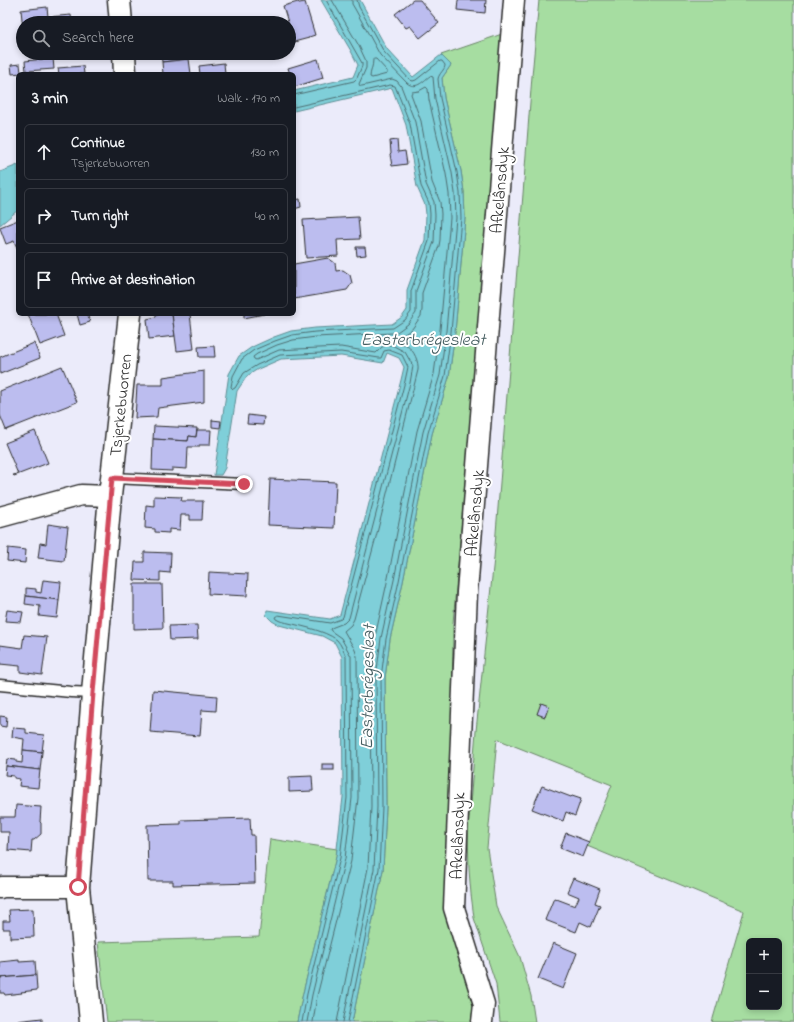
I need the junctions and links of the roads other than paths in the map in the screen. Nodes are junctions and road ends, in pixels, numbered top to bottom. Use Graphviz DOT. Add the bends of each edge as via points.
graph roads {
  1 [pos="119,0"];
  2 [pos="514,0"];
  3 [pos="120,16"];
  4 [pos="124,60"];
  5 [pos="125,72"];
  6 [pos="130,316"];
  7 [pos="244,484"];
  8 [pos="111,487"];
  9 [pos="0,518"];
  10 [pos="0,685"];
  11 [pos="93,693"];
  12 [pos="78,887"];
  13 [pos="0,888"];
  14 [pos="91,1022"];
  15 [pos="482,1022"];
  1 -- 3 [label="street"];
  2 -- 15 [label="street, Afkelânsdyk" via="468,592 454,908 484,1004"];
  4 -- 5 [label="street"];
  6 -- 8 [label="street, Tsjerkebuorren"];
  7 -- 8 [label="lane"];
  8 -- 9 [label="street"];
  8 -- 11 [label="street, Tsjerkebuorren"];
  10 -- 11 [label="lane"];
  11 -- 12 [label="street, Tsjerkebuorren"];
  12 -- 13 [label="street"];
  12 -- 14 [label="street, Tsjerkebuorren"];
}
